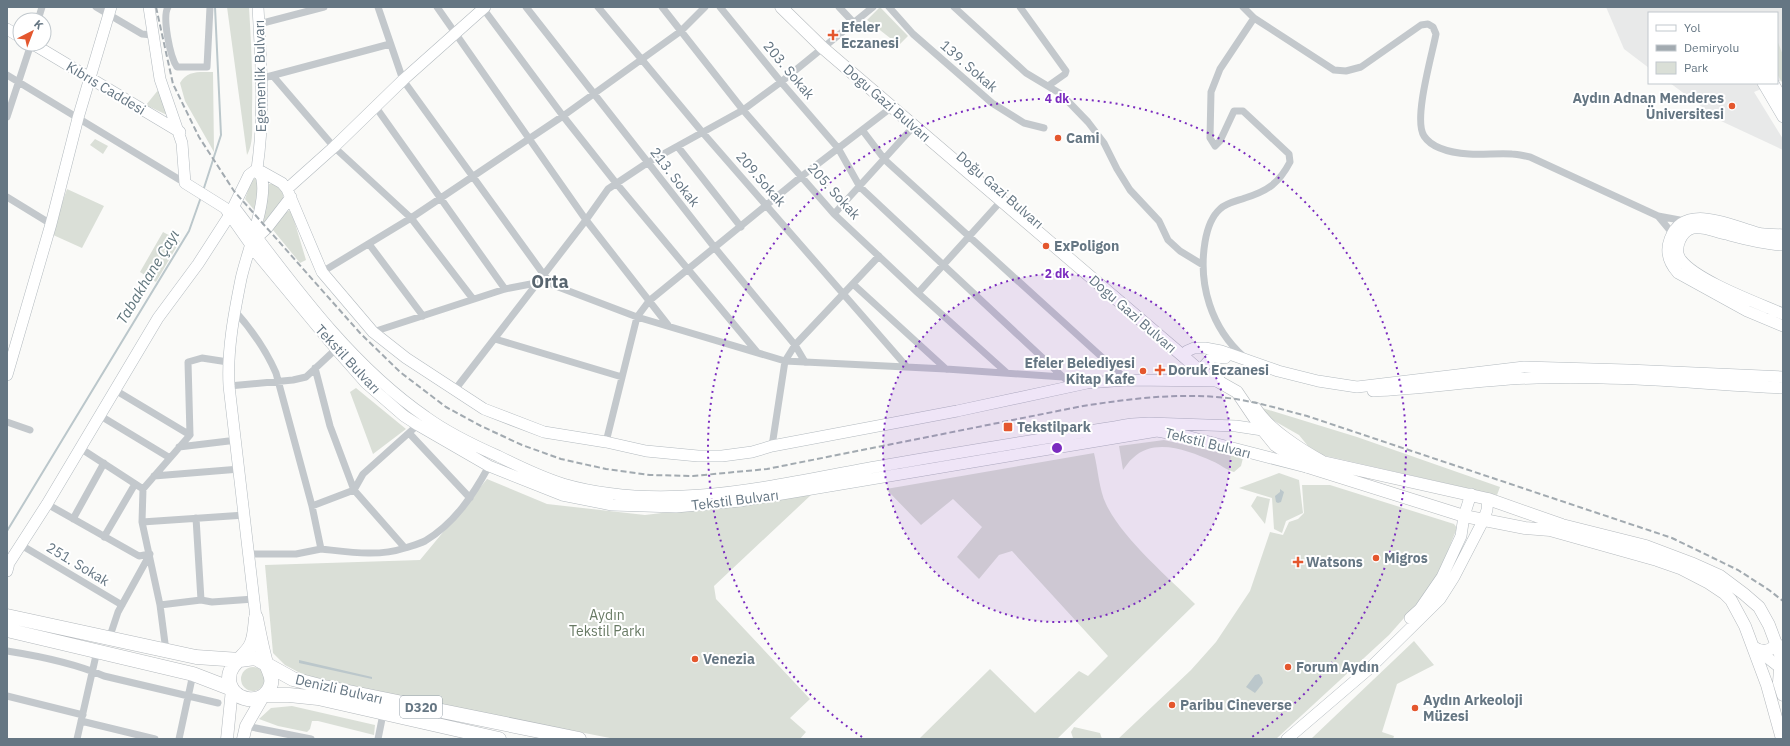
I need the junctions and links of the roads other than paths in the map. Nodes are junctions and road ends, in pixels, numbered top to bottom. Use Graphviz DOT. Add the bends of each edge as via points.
graph roads {
  1 [pos="96,7"];
  2 [pos="149,7"];
  3 [pos="168,7"];
  4 [pos="210,7"];
  5 [pos="258,7"];
  6 [pos="324,7"];
  7 [pos="378,7"];
  8 [pos="437,7"];
  9 [pos="526,7"];
  10 [pos="598,7"];
  11 [pos="662,7"];
  12 [pos="705,7"];
  13 [pos="720,7"];
  14 [pos="781,7"];
  15 [pos="788,7"];
  16 [pos="839,7"];
  17 [pos="873,7"];
  18 [pos="889,7"];
  19 [pos="954,7"];
  20 [pos="1020,7"];
  21 [pos="1243,7"];
  22 [pos="484,8"];
  23 [pos="110,11"];
  24 [pos="1254,18"];
  25 [pos="854,23"];
  26 [pos="259,24"];
  27 [pos="681,31"];
  28 [pos="454,34"];
  29 [pos="152,36"];
  30 [pos="390,44"];
  31 [pos="826,45"];
  32 [pos="29,52"];
  33 [pos="46,52"];
  34 [pos="52,52"];
  35 [pos="641,60"];
  36 [pos="7,75"];
  37 [pos="91,77"];
  38 [pos="268,77"];
  39 [pos="403,80"];
  40 [pos="19,82"];
  41 [pos="780,82"];
  42 [pos="1764,84"];
  43 [pos="1774,84"];
  44 [pos="1048,86"];
  45 [pos="594,94"];
  46 [pos="1783,100"];
  47 [pos="375,106"];
  48 [pos="892,107"];
  49 [pos="743,110"];
  50 [pos="563,116"];
  51 [pos="7,117"];
  52 [pos="1783,117"];
  53 [pos="78,118"];
  54 [pos="913,123"];
  55 [pos="1044,128"];
  56 [pos="179,131"];
  57 [pos="863,131"];
  58 [pos="703,133"];
  59 [pos="528,139"];
  60 [pos="678,146"];
  61 [pos="334,147"];
  62 [pos="838,148"];
  63 [pos="885,160"];
  64 [pos="648,163"];
  65 [pos="257,169"];
  66 [pos="802,176"];
  67 [pos="472,177"];
  68 [pos="616,183"];
  69 [pos="189,186"];
  70 [pos="860,187"];
  71 [pos="289,193"];
  72 [pos="7,197"];
  73 [pos="441,198"];
  74 [pos="1004,198"];
  75 [pos="767,205"];
  76 [pos="228,209"];
  77 [pos="834,214"];
  78 [pos="1658,216"];
  79 [pos="411,218"];
  80 [pos="586,220"];
  81 [pos="1685,221"];
  82 [pos="51,224"];
  83 [pos="741,227"];
  84 [pos="1673,234"];
  85 [pos="1783,235"];
  86 [pos="968,236"];
  87 [pos="254,238"];
  88 [pos="369,244"];
  89 [pos="1783,245"];
  90 [pos="715,248"];
  91 [pos="879,256"];
  92 [pos="942,264"];
  93 [pos="1203,265"];
  94 [pos="688,270"];
  95 [pos="322,272"];
  96 [pos="544,275"];
  97 [pos="536,283"];
  98 [pos="853,284"];
  99 [pos="505,289"];
  100 [pos="843,293"];
  101 [pos="918,293"];
  102 [pos="473,299"];
  103 [pos="649,301"];
  104 [pos="235,311"];
  105 [pos="1783,314"];
  106 [pos="423,316"];
  107 [pos="637,316"];
  108 [pos="668,326"];
  109 [pos="1783,326"];
  110 [pos="373,332"];
  111 [pos="495,339"];
  112 [pos="794,345"];
  113 [pos="336,349"];
  114 [pos="1187,351"];
  115 [pos="757,352"];
  116 [pos="784,361"];
  117 [pos="1249,361"];
  118 [pos="228,362"];
  119 [pos="805,362"];
  120 [pos="907,367"];
  121 [pos="315,368"];
  122 [pos="1203,368"];
  123 [pos="946,369"];
  124 [pos="1007,373"];
  125 [pos="7,375"];
  126 [pos="622,377"];
  127 [pos="1063,377"];
  128 [pos="1783,377"];
  129 [pos="1127,380"];
  130 [pos="1220,381"];
  131 [pos="279,382"];
  132 [pos="229,386"];
  133 [pos="1074,386"];
  134 [pos="1783,388"];
  135 [pos="115,390"];
  136 [pos="454,391"];
  137 [pos="1250,412"];
  138 [pos="99,415"];
  139 [pos="422,421"];
  140 [pos="7,422"];
  141 [pos="1192,424"];
  142 [pos="1236,426"];
  143 [pos="1262,429"];
  144 [pos="30,430"];
  145 [pos="410,433"];
  146 [pos="190,435"];
  147 [pos="1283,435"];
  148 [pos="1190,437"];
  149 [pos="237,440"];
  150 [pos="606,442"];
  151 [pos="772,446"];
  152 [pos="179,447"];
  153 [pos="80,448"];
  154 [pos="170,458"];
  155 [pos="104,463"];
  156 [pos="489,466"];
  157 [pos="1308,467"];
  158 [pos="240,469"];
  159 [pos="154,476"];
  160 [pos="136,484"];
  161 [pos="143,489"];
  162 [pos="354,490"];
  163 [pos="1455,491"];
  164 [pos="1471,494"];
  165 [pos="470,498"];
  166 [pos="1488,499"];
  167 [pos="47,504"];
  168 [pos="312,506"];
  169 [pos="1450,512"];
  170 [pos="245,515"];
  171 [pos="1464,516"];
  172 [pos="196,518"];
  173 [pos="73,519"];
  174 [pos="1483,521"];
  175 [pos="142,522"];
  176 [pos="104,537"];
  177 [pos="21,545"];
  178 [pos="405,548"];
  179 [pos="321,549"];
  180 [pos="150,554"];
  181 [pos="249,554"];
  182 [pos="7,571"];
  183 [pos="201,600"];
  184 [pos="254,600"];
  185 [pos="122,605"];
  186 [pos="160,605"];
  187 [pos="256,618"];
  188 [pos="1765,618"];
  189 [pos="12,624"];
  190 [pos="1745,626"];
  191 [pos="109,639"];
  192 [pos="1777,644"];
  193 [pos="1756,649"];
  194 [pos="7,651"];
  195 [pos="97,651"];
  196 [pos="166,651"];
  197 [pos="240,660"];
  198 [pos="1782,663"];
  199 [pos="267,665"];
  200 [pos="92,671"];
  201 [pos="193,674"];
  202 [pos="232,689"];
  203 [pos="264,694"];
  204 [pos="189,695"];
  205 [pos="1783,695"];
  206 [pos="7,696"];
  207 [pos="218,703"];
  208 [pos="383,714"];
  209 [pos="82,718"];
  210 [pos="246,726"];
  211 [pos="1291,733"];
  212 [pos="77,739"];
  213 [pos="155,739"];
  214 [pos="179,739"];
  215 [pos="227,739"];
  216 [pos="243,739"];
  217 [pos="311,739"];
  218 [pos="378,739"];
  219 [pos="499,739"];
  220 [pos="579,739"];
  221 [pos="1279,739"];
  222 [pos="1782,739"];
  1 -- 23 [label="street"];
  2 -- 29 [label="street"];
  3 -- 4 [label="street" via="168,37 177,67 207,67"];
  5 -- 26 [label="street, Egemenlik Bulvarı"];
  6 -- 26 [label="street"];
  7 -- 30 [label="street"];
  8 -- 28 [label="street"];
  9 -- 45 [label="street, 213. Sokak"];
  10 -- 35 [label="street, 209.Sokak"];
  11 -- 27 [label="street, 205. Sokak"];
  12 -- 27 [label="street"];
  13 -- 41 [label="street, 203. Sokak"];
  14 -- 31 [label="main road, Dogu Gazi Bulvarı"];
  15 -- 31 [label="main road, Doğu Gazi Bulvarı"];
  16 -- 25 [label="street"];
  17 -- 25 [label="street"];
  18 -- 55 [label="street, 139. Sokak" via="913,34 992,103 1024,123"];
  19 -- 44 [label="street" via="1026,72"];
  20 -- 44 [label="street" via="1066,71"];
  21 -- 24 [label="street"];
  22 -- 28 [label="street"];
  22 -- 50 [label="street"];
  23 -- 29 [label="street" via="142,34"];
  23 -- 37 [label="street"];
  24 -- 78 [label="street" via="1334,70 1346,71 1361,67 1421,25 1428,24 1433,27 1436,34 1420,114 1425,137 1438,147 1452,152 1530,157"];
  24 -- 93 [label="street" via="1220,70 1210,92 1210,138 1215,146 1220,142 1234,111 1243,111 1289,154 1290,162 1276,184 1220,209 1208,227"];
  25 -- 31 [label="street"];
  26 -- 38 [label="street, Egemenlik Bulvarı"];
  27 -- 35 [label="street"];
  27 -- 49 [label="street, 205. Sokak"];
  28 -- 39 [label="street"];
  28 -- 59 [label="street"];
  29 -- 56 [label="street" via="160,79"];
  30 -- 38 [label="street"];
  30 -- 39 [label="street"];
  31 -- 41 [label="street"];
  31 -- 48 [label="main road, Dogu Gazi Bulvarı"];
  31 -- 54 [label="main road, Doğu Gazi Bulvarı"];
  32 -- 40 [label="street"];
  33 -- 37 [label="street, Kıbrıs Caddesi"];
  34 -- 37 [label="street, Kıbrıs Caddesi"];
  35 -- 45 [label="street"];
  35 -- 58 [label="street, 209.Sokak"];
  36 -- 40 [label="street"];
  37 -- 53 [label="street"];
  37 -- 56 [label="street, Kıbrıs Caddesi"];
  38 -- 61 [label="street"];
  38 -- 65 [label="street, Egemenlik Bulvarı"];
  39 -- 47 [label="street"];
  39 -- 67 [label="street"];
  40 -- 51 [label="street"];
  40 -- 53 [label="street"];
  41 -- 49 [label="street"];
  41 -- 62 [label="street, 203. Sokak"];
  42 -- 52 [label="street"];
  43 -- 46 [label="street"];
  44 -- 93 [label="street" via="1061,94 1088,122 1104,143 1130,190 1159,222 1168,240"];
  45 -- 50 [label="street"];
  45 -- 64 [label="street, 213. Sokak"];
  47 -- 61 [label="street"];
  47 -- 73 [label="street"];
  48 -- 54 [label="main road, Dogu Gazi Bulvarı"];
  48 -- 57 [label="street"];
  49 -- 58 [label="street"];
  49 -- 66 [label="street, 205. Sokak"];
  50 -- 59 [label="street"];
  50 -- 68 [label="street"];
  53 -- 69 [label="street"];
  53 -- 82 [label="street"];
  54 -- 63 [label="street"];
  54 -- 74 [label="main road, Doğu Gazi Bulvarı"];
  56 -- 69 [label="street"];
  57 -- 62 [label="street"];
  57 -- 63 [label="street"];
  58 -- 60 [label="street"];
  58 -- 75 [label="street, 209.Sokak"];
  59 -- 67 [label="street"];
  59 -- 80 [label="street"];
  60 -- 64 [label="street"];
  60 -- 83 [label="street"];
  61 -- 71 [label="street"];
  61 -- 79 [label="street"];
  62 -- 66 [label="street"];
  62 -- 70 [label="street, 203. Sokak"];
  63 -- 70 [label="street"];
  63 -- 86 [label="street"];
  64 -- 68 [label="street"];
  64 -- 90 [label="street, 213. Sokak"];
  65 -- 71 [label="street" via="282,183"];
  65 -- 76 [label="street" via="249,175"];
  65 -- 87 [label="street" via="262,181 262,193"];
  66 -- 75 [label="street"];
  66 -- 77 [label="street, 205. Sokak"];
  67 -- 73 [label="street"];
  67 -- 96 [label="street"];
  68 -- 80 [label="street" via="608,189"];
  68 -- 94 [label="street"];
  69 -- 76 [label="street"];
  70 -- 77 [label="street"];
  70 -- 92 [label="street, 203. Sokak"];
  71 -- 87 [label="street" via="267,228"];
  71 -- 95 [label="street"];
  72 -- 82 [label="street"];
  73 -- 79 [label="street"];
  73 -- 99 [label="street"];
  74 -- 86 [label="street"];
  74 -- 114 [label="main road, Doğu Gazi Bulvarı"];
  74 -- 122 [label="main road, Dogu Gazi Bulvarı"];
  75 -- 83 [label="street"];
  75 -- 100 [label="street, 209.Sokak"];
  76 -- 87 [label="street"];
  76 -- 135 [label="street" via="198,264 158,318"];
  77 -- 91 [label="street, 205. Sokak"];
  78 -- 81 [label="street"];
  78 -- 84 [label="street"];
  79 -- 88 [label="street"];
  79 -- 102 [label="street"];
  80 -- 96 [label="street"];
  80 -- 103 [label="street"];
  81 -- 84 [label="street"];
  81 -- 85 [label="street" via="1693,218 1711,220 1761,234"];
  82 -- 125 [label="street"];
  83 -- 90 [label="street"];
  84 -- 109 [label="street" via="1668,249 1669,258 1678,273 1747,311"];
  86 -- 92 [label="street"];
  86 -- 129 [label="street"];
  87 -- 104 [label="street"];
  87 -- 113 [label="street, Tekstil Bulvarı"];
  87 -- 139 [label="street, Tekstil Bulvarı" via="320,317"];
  88 -- 95 [label="street"];
  88 -- 106 [label="street"];
  89 -- 105 [label="street" via="1766,244 1693,228 1680,240 1678,253 1680,260 1689,269 1708,281"];
  90 -- 94 [label="street"];
  90 -- 112 [label="street, 213. Sokak"];
  91 -- 98 [label="street"];
  91 -- 101 [label="street, 205. Sokak"];
  92 -- 101 [label="street"];
  92 -- 127 [label="street, 203. Sokak"];
  93 -- 117 [label="street" via="1204,284 1222,334 1233,348"];
  94 -- 103 [label="street"];
  94 -- 115 [label="street"];
  95 -- 110 [label="street"];
  96 -- 97 [label="street"];
  96 -- 107 [label="street" via="553,285"];
  97 -- 99 [label="street"];
  97 -- 111 [label="street"];
  98 -- 100 [label="street"];
  98 -- 123 [label="street"];
  99 -- 102 [label="street"];
  100 -- 112 [label="street"];
  100 -- 120 [label="street, 209.Sokak"];
  101 -- 124 [label="street, 205. Sokak"];
  102 -- 106 [label="street"];
  103 -- 107 [label="street"];
  103 -- 108 [label="street"];
  104 -- 118 [label="street"];
  104 -- 131 [label="street" via="268,356"];
  106 -- 110 [label="street"];
  107 -- 108 [label="street"];
  107 -- 126 [label="street"];
  108 -- 115 [label="street"];
  110 -- 136 [label="street"];
  111 -- 126 [label="street"];
  111 -- 136 [label="street"];
  112 -- 116 [label="street"];
  112 -- 119 [label="street, 213. Sokak"];
  113 -- 121 [label="street"];
  113 -- 139 [label="street, Tekstil Bulvarı" via="366,383 404,416"];
  114 -- 117 [label="street" via="1205,348"];
  114 -- 122 [label="main road, Doğu Gazi Bulvarı"];
  115 -- 116 [label="street"];
  116 -- 119 [label="street"];
  116 -- 151 [label="street"];
  117 -- 128 [label="street" via="1318,381 1357,387 1524,367"];
  118 -- 132 [label="street"];
  118 -- 146 [label="street" via="202,358 188,362"];
  119 -- 120 [label="street"];
  120 -- 123 [label="street"];
  121 -- 131 [label="street" via="306,377"];
  121 -- 162 [label="street" via="330,426"];
  122 -- 130 [label="main road, Dogu Gazi Bulvarı"];
  122 -- 134 [label="street" via="1212,357 1221,357 1276,377 1354,392 1482,380 1538,378"];
  122 -- 147 [label="main road, Doğu Gazi Bulvarı" via="1241,386 1258,414"];
  123 -- 124 [label="street"];
  124 -- 127 [label="street"];
  126 -- 150 [label="street"];
  127 -- 133 [label="street, 203. Sokak"];
  129 -- 130 [label="street"];
  129 -- 133 [label="street"];
  130 -- 137 [label="main road, Dogu Gazi Bulvarı" via="1237,392"];
  131 -- 132 [label="street"];
  131 -- 168 [label="street"];
  132 -- 149 [label="street"];
  133 -- 151 [label="street"];
  135 -- 138 [label="street"];
  135 -- 146 [label="street"];
  136 -- 150 [label="street" via="484,410 544,432"];
  137 -- 142 [label="street" via="1245,422"];
  137 -- 143 [label="main road, Dogu Gazi Bulvarı"];
  138 -- 153 [label="street"];
  138 -- 154 [label="street"];
  139 -- 141 [label="street, Tekstil Bulvarı" via="563,484 608,493 648,496 697,495 766,487 1132,424"];
  139 -- 145 [label="street"];
  139 -- 156 [label="street, Tekstil Bulvarı"];
  140 -- 144 [label="street"];
  141 -- 142 [label="street, Tekstil Bulvarı"];
  141 -- 148 [label="street" via="1189,430"];
  142 -- 143 [label="street, Tekstil Bulvarı"];
  143 -- 147 [label="street, Tekstil Bulvarı"];
  143 -- 157 [label="main road, Dogu Gazi Bulvarı" via="1275,445"];
  145 -- 162 [label="street" via="363,474"];
  145 -- 165 [label="street"];
  146 -- 152 [label="street"];
  147 -- 163 [label="main road, Doğu Gazi Bulvarı" via="1323,462"];
  148 -- 156 [label="street, Tekstil Bulvarı" via="1157,431 1138,433 740,502 676,507 612,505 562,495"];
  148 -- 157 [label="street, Tekstil Bulvarı"];
  149 -- 152 [label="street"];
  149 -- 158 [label="street"];
  150 -- 151 [label="street" via="646,451 698,456 730,455"];
  152 -- 154 [label="street"];
  153 -- 155 [label="street"];
  153 -- 167 [label="street"];
  154 -- 159 [label="street"];
  155 -- 160 [label="street"];
  155 -- 173 [label="street"];
  156 -- 165 [label="street"];
  157 -- 169 [label="main road, Dogu Gazi Bulvarı"];
  158 -- 159 [label="street"];
  158 -- 170 [label="street"];
  159 -- 161 [label="street"];
  160 -- 161 [label="street"];
  160 -- 176 [label="street"];
  161 -- 175 [label="street"];
  162 -- 168 [label="street"];
  162 -- 178 [label="street"];
  163 -- 164 [label="main road, Doğu Gazi Bulvarı"];
  163 -- 169 [label="main road" via="1456,499"];
  164 -- 166 [label="main road, Doğu Gazi Bulvarı"];
  164 -- 171 [label="street"];
  165 -- 178 [label="street" via="445,527 424,541"];
  166 -- 174 [label="street"];
  166 -- 188 [label="main road, Doğu Gazi Bulvarı" via="1562,525 1646,546 1691,563 1720,576 1759,607"];
  167 -- 173 [label="street"];
  167 -- 177 [label="street"];
  168 -- 179 [label="street"];
  169 -- 171 [label="main road, Dogu Gazi Bulvarı"];
  170 -- 172 [label="street"];
  170 -- 181 [label="street"];
  171 -- 174 [label="main road, Dogu Gazi Bulvarı"];
  171 -- 211 [label="street" via="1461,536 1442,577 1420,609"];
  172 -- 175 [label="street"];
  172 -- 183 [label="street"];
  173 -- 176 [label="street"];
  174 -- 190 [label="main road, Dogu Gazi Bulvarı" via="1550,530 1680,568 1724,593 1736,608"];
  174 -- 211 [label="street" via="1440,599 1370,668"];
  175 -- 180 [label="street"];
  176 -- 180 [label="street" via="139,556"];
  177 -- 182 [label="street" via="9,563"];
  177 -- 185 [label="street, 251. Sokak"];
  178 -- 179 [label="street" via="393,552 365,553"];
  179 -- 181 [label="street" via="296,554"];
  180 -- 185 [label="street"];
  180 -- 186 [label="street"];
  181 -- 184 [label="street"];
  183 -- 184 [label="street"];
  183 -- 186 [label="street"];
  184 -- 187 [label="street"];
  185 -- 191 [label="street"];
  186 -- 196 [label="street"];
  187 -- 197 [label="highway" via="251,645"];
  187 -- 199 [label="highway"];
  188 -- 190 [label="main road" via="1753,618"];
  188 -- 192 [label="main road, Doğu Gazi Bulvarı"];
  189 -- 191 [label="highway"];
  189 -- 195 [label="highway"];
  190 -- 193 [label="main road, Dogu Gazi Bulvarı"];
  191 -- 196 [label="highway"];
  192 -- 193 [label="main road" via="1772,648"];
  192 -- 198 [label="main road, Doğu Gazi Bulvarı"];
  193 -- 198 [label="street"];
  193 -- 222 [label="main road, Dogu Gazi Bulvarı"];
  194 -- 200 [label="street"];
  195 -- 200 [label="street"];
  195 -- 201 [label="highway"];
  196 -- 197 [label="highway" via="196,657"];
  197 -- 199 [label="highway" via="254,658"];
  197 -- 202 [label="highway" via="229,676"];
  198 -- 205 [label="main road, Doğu Gazi Bulvarı" via="1779,682"];
  199 -- 203 [label="highway" via="272,677 271,684"];
  199 -- 220 [label="highway, Denizli Bulvarı / D320" via="294,679 324,687"];
  200 -- 204 [label="street"];
  200 -- 209 [label="street"];
  201 -- 202 [label="highway"];
  201 -- 204 [label="street"];
  202 -- 203 [label="highway" via="247,700"];
  202 -- 215 [label="main road"];
  203 -- 208 [label="highway, Denizli Bulvarı / D320" via="318,698"];
  203 -- 210 [label="main road"];
  204 -- 207 [label="street"];
  204 -- 214 [label="street"];
  206 -- 209 [label="street"];
  208 -- 218 [label="street"];
  208 -- 219 [label="highway, Denizli Bulvarı / D320"];
  209 -- 212 [label="street"];
  209 -- 213 [label="street"];
  210 -- 216 [label="main road"];
  210 -- 217 [label="street"];
  211 -- 221 [label="street"];
}
